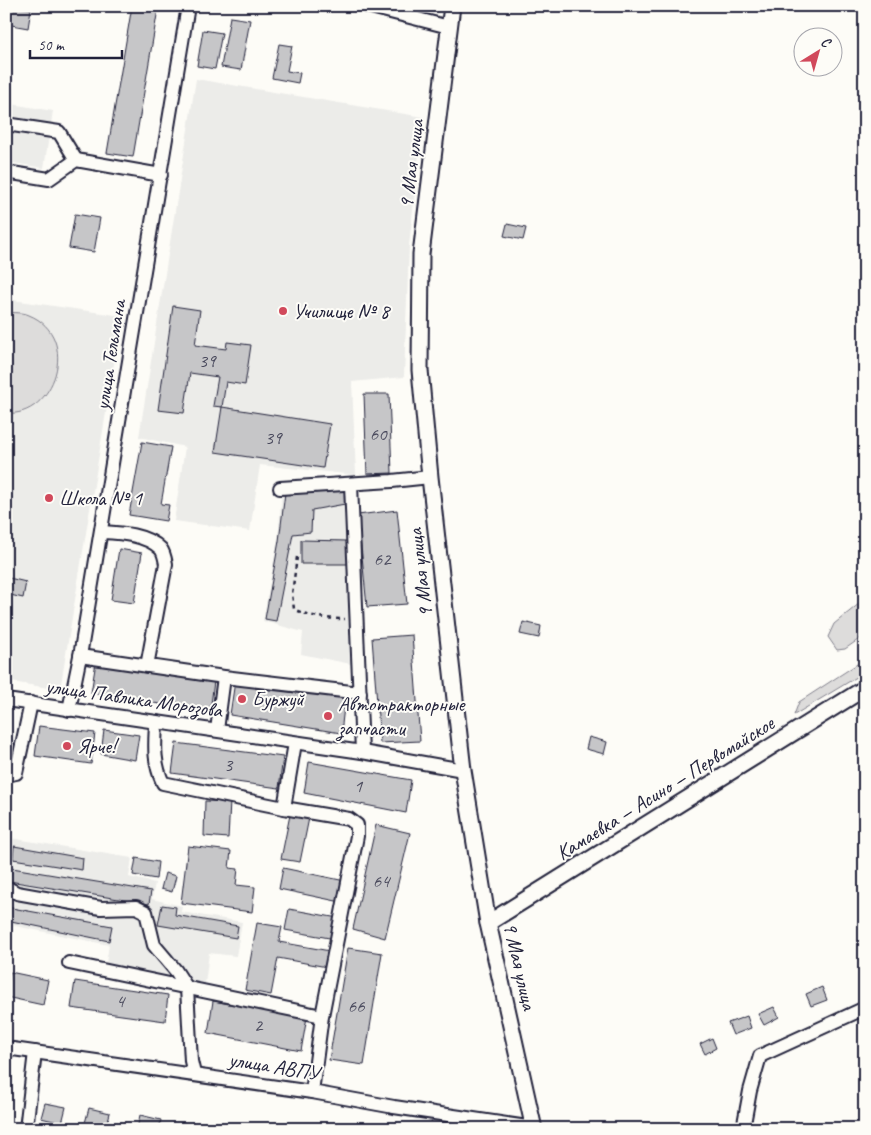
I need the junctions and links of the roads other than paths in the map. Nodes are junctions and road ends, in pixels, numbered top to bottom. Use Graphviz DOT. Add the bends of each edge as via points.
graph roads {
  1 [pos="188,6"];
  2 [pos="367,6"];
  3 [pos="452,6"];
  4 [pos="449,27"];
  5 [pos="6,124"];
  6 [pos="76,160"];
  7 [pos="6,172"];
  8 [pos="160,175"];
  9 [pos="430,477"];
  10 [pos="351,484"];
  11 [pos="280,488"];
  12 [pos="101,532"];
  13 [pos="80,656"];
  14 [pos="147,666"];
  15 [pos="224,677"];
  16 [pos="865,688"];
  17 [pos="360,693"];
  18 [pos="6,700"];
  19 [pos="31,703"];
  20 [pos="69,710"];
  21 [pos="156,723"];
  22 [pos="217,730"];
  23 [pos="295,743"];
  24 [pos="362,752"];
  25 [pos="463,770"];
  26 [pos="6,775"];
  27 [pos="284,808"];
  28 [pos="6,887"];
  29 [pos="488,923"];
  30 [pos="69,963"];
  31 [pos="187,988"];
  32 [pos="865,1008"];
  33 [pos="322,1016"];
  34 [pos="6,1048"];
  35 [pos="35,1052"];
  36 [pos="194,1074"];
  37 [pos="312,1092"];
  38 [pos="534,1128"];
  39 [pos="26,1129"];
  40 [pos="743,1129"];
  1 -- 8 [label="street, улица Тельмана"];
  2 -- 4 [label="street"];
  3 -- 4 [label="main road, 9 Мая улица"];
  4 -- 9 [label="main road, 9 Мая улица" via="421,254 420,370"];
  5 -- 6 [label="street" via="59,132"];
  6 -- 7 [label="street" via="49,179"];
  6 -- 8 [label="street"];
  8 -- 12 [label="street, улица Тельмана"];
  9 -- 10 [label="street"];
  9 -- 25 [label="main road, 9 Мая улица"];
  10 -- 11 [label="street"];
  10 -- 17 [label="street"];
  12 -- 13 [label="street, улица Тельмана"];
  12 -- 14 [label="street" via="133,536 162,550 166,564"];
  13 -- 14 [label="street"];
  13 -- 20 [label="street, улица Тельмана"];
  14 -- 15 [label="street"];
  15 -- 17 [label="street"];
  15 -- 22 [label="street"];
  16 -- 29 [label="main road, Камаевка — Асино — Первомайское"];
  17 -- 24 [label="street"];
  18 -- 19 [label="street, улица Павлика Морозова"];
  19 -- 20 [label="street, улица Павлика Морозова"];
  19 -- 26 [label="street" via="16,774"];
  20 -- 21 [label="street, улица Павлика Морозова"];
  21 -- 22 [label="street, улица Павлика Морозова"];
  21 -- 27 [label="street" via="156,769 163,783"];
  22 -- 23 [label="street, улица Павлика Морозова"];
  23 -- 24 [label="street, улица Павлика Морозова"];
  23 -- 27 [label="street"];
  24 -- 25 [label="street, улица Павлика Морозова"];
  25 -- 29 [label="main road, 9 Мая улица"];
  27 -- 33 [label="street" via="349,819 357,825"];
  28 -- 31 [label="street" via="17,893 101,908 136,907 146,912 154,945"];
  29 -- 38 [label="main road, 9 Мая улица"];
  30 -- 31 [label="street"];
  31 -- 33 [label="street"];
  31 -- 36 [label="street"];
  32 -- 40 [label="street" via="760,1056"];
  33 -- 37 [label="street"];
  34 -- 35 [label="street, улица АВПУ"];
  35 -- 36 [label="street, улица АВПУ"];
  35 -- 39 [label="street"];
  36 -- 37 [label="street, улица АВПУ"];
  37 -- 38 [label="street, улица АВПУ"];
}
